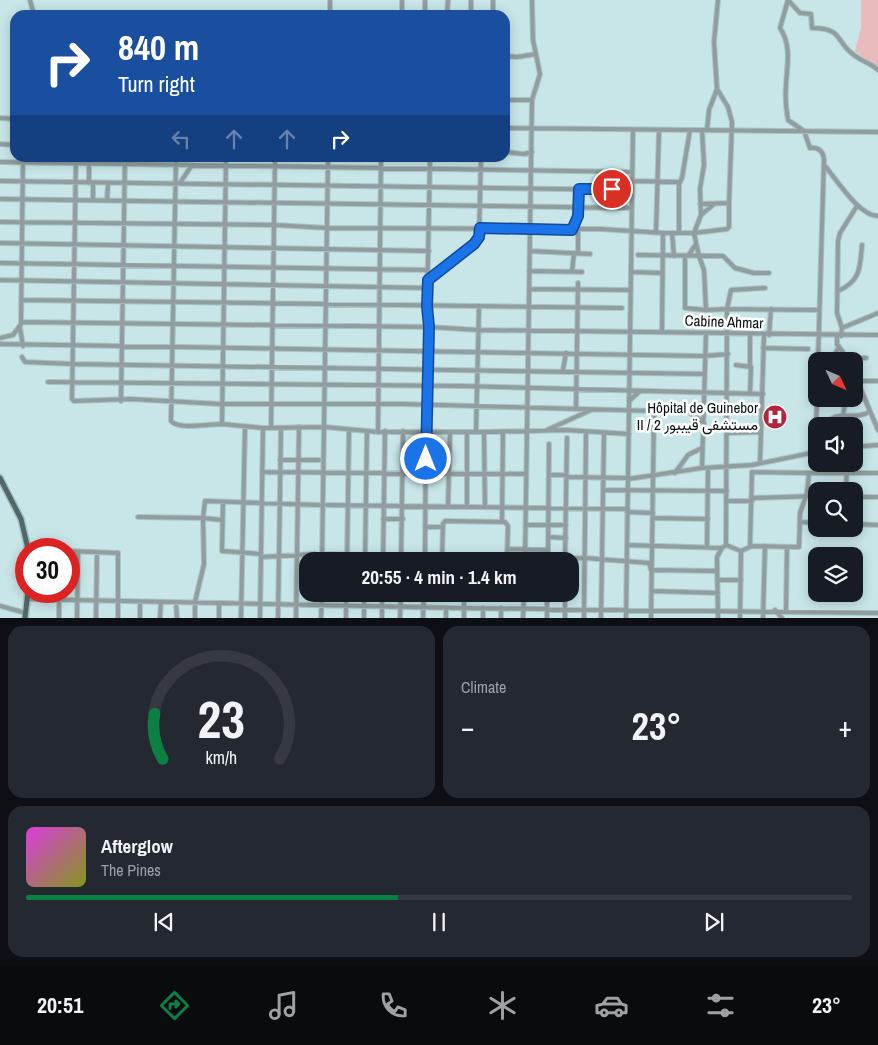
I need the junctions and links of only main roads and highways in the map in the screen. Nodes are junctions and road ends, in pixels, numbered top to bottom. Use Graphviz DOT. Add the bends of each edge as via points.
graph roads {
  1 [pos="0,478"];
  2 [pos="25,538"];
  1 -- 2 [label="main road" via="19,514"];
}
